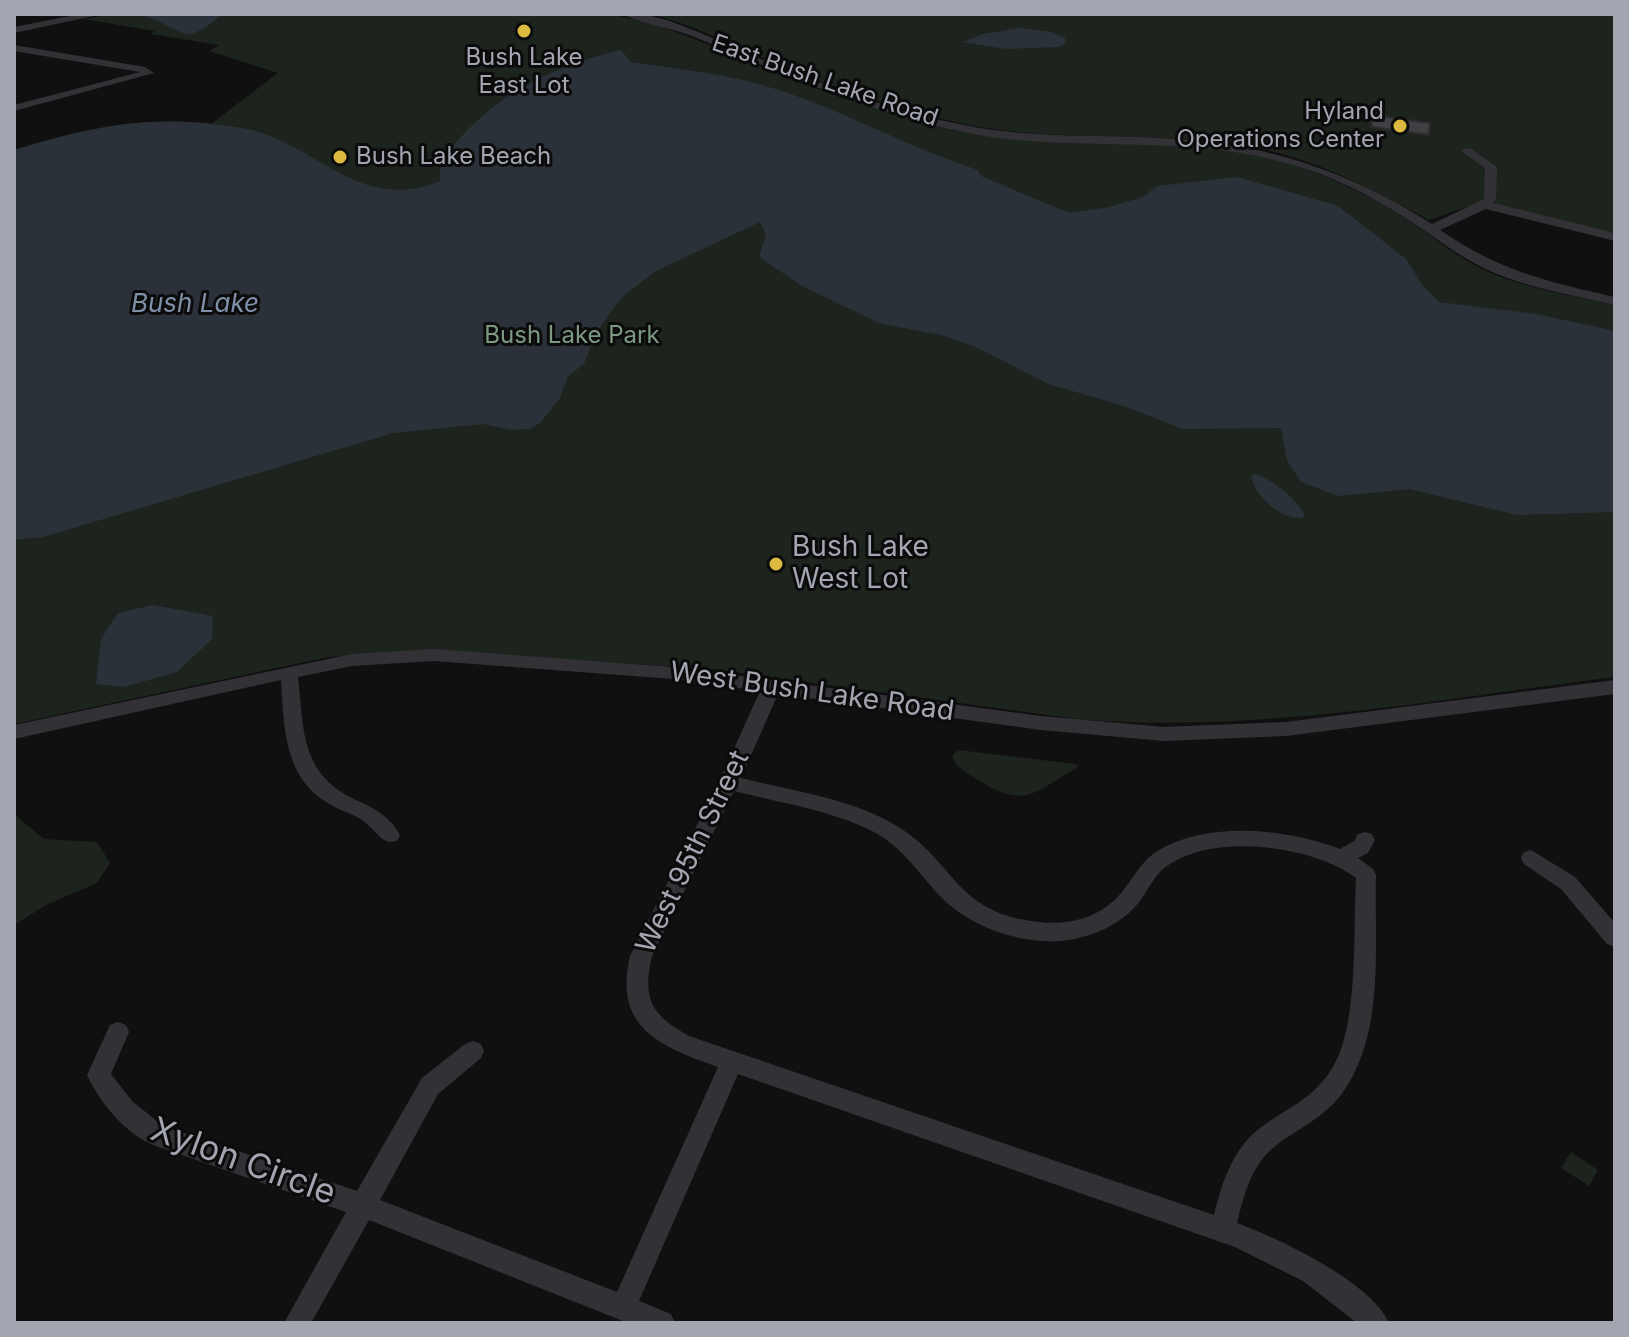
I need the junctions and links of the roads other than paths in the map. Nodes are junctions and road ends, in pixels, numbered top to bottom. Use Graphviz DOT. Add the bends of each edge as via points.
graph roads {
  1 [pos="31,14"];
  2 [pos="98,14"];
  3 [pos="628,14"];
  4 [pos="41,23"];
  5 [pos="14,30"];
  6 [pos="14,48"];
  7 [pos="14,108"];
  8 [pos="1466,150"];
  9 [pos="1485,205"];
  10 [pos="1431,229"];
  11 [pos="1615,237"];
  12 [pos="1615,301"];
  13 [pos="289,672"];
  14 [pos="772,686"];
  15 [pos="1615,687"];
  16 [pos="14,732"];
  17 [pos="729,782"];
  18 [pos="390,835"];
  19 [pos="1365,840"];
  20 [pos="1342,858"];
  21 [pos="1531,858"];
  22 [pos="1615,938"];
  23 [pos="118,1032"];
  24 [pos="473,1051"];
  25 [pos="732,1061"];
  26 [pos="362,1205"];
  27 [pos="1222,1231"];
  28 [pos="623,1308"];
  29 [pos="297,1323"];
  30 [pos="662,1323"];
  31 [pos="1376,1323"];
  1 -- 4 [label="street"];
  2 -- 4 [label="street"];
  3 -- 10 [label="street, East Bush Lake Road" via="679,28 816,83 955,126 1022,137 1223,146 1292,160 1373,195"];
  4 -- 5 [label="street"];
  6 -- 7 [label="street" via="149,73"];
  8 -- 9 [label="street" via="1491,167 1490,199"];
  9 -- 10 [label="street"];
  9 -- 11 [label="street"];
  10 -- 12 [label="street, East Bush Lake Road" via="1501,272"];
  13 -- 14 [label="street, West Bush Lake Road" via="352,660 434,655"];
  13 -- 16 [label="street, West Bush Lake Road"];
  13 -- 18 [label="street" via="303,770 330,796 373,815"];
  14 -- 15 [label="street, West Bush Lake Road" via="1087,729 1164,734 1286,729"];
  14 -- 17 [label="street, West 95th Street"];
  17 -- 20 [label="street" via="879,825 918,852 947,890 969,908 1024,929 1076,930 1095,924 1126,903 1163,858 1183,848 1272,841"];
  17 -- 25 [label="street, West 95th Street" via="635,975 636,997 660,1033"];
  19 -- 20 [label="street"];
  20 -- 27 [label="street" via="1366,875 1354,1044 1344,1069 1310,1111 1261,1143 1244,1165"];
  21 -- 22 [label="street" via="1568,883"];
  23 -- 26 [label="street, Xylon Circle" via="99,1075 132,1119 185,1148"];
  24 -- 26 [label="street" via="430,1086"];
  25 -- 27 [label="street, West 95th Street"];
  25 -- 28 [label="street"];
  26 -- 28 [label="street"];
  26 -- 29 [label="street"];
  27 -- 31 [label="street, West 95th Street" via="1283,1255 1327,1281"];
  28 -- 30 [label="street"];
}
